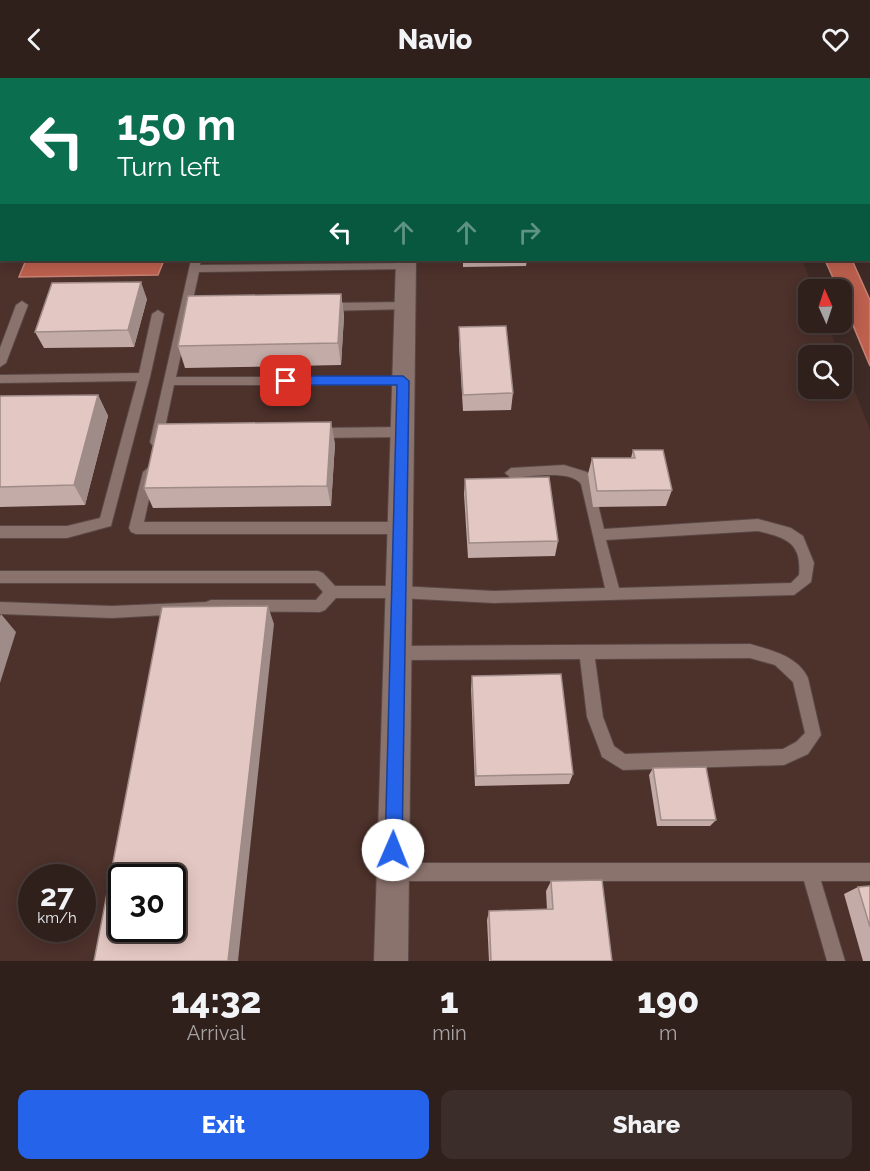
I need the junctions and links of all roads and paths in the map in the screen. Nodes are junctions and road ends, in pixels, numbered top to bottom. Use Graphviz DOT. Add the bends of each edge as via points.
graph roads {
  1 [pos="406,263"];
  2 [pos="195,264"];
  3 [pos="22,305"];
  4 [pos="405,306"];
  5 [pos="312,307"];
  6 [pos="158,314"];
  7 [pos="0,363"];
  8 [pos="144,377"];
  9 [pos="0,380"];
  10 [pos="169,381"];
  11 [pos="403,381"];
  12 [pos="402,432"];
  13 [pos="297,433"];
  14 [pos="511,473"];
  15 [pos="400,528"];
  16 [pos="0,532"];
  17 [pos="598,535"];
  18 [pos="0,577"];
  19 [pos="332,592"];
  20 [pos="399,592"];
  21 [pos="614,594"];
  22 [pos="0,608"];
  23 [pos="587,652"];
  24 [pos="398,653"];
  25 [pos="393,872"];
  26 [pos="810,872"];
  27 [pos="870,872"];
  28 [pos="391,961"];
  29 [pos="836,961"];
  1 -- 2 [label="lane"];
  1 -- 4 [label="street"];
  2 -- 10 [label="lane" via="191,309"];
  3 -- 7 [label="lane"];
  4 -- 5 [label="lane"];
  4 -- 11 [label="street"];
  6 -- 8 [label="lane"];
  8 -- 9 [label="lane"];
  8 -- 16 [label="lane" via="106,522 67,532"];
  10 -- 11 [label="lane"];
  10 -- 15 [label="lane" via="163,434 136,528"];
  11 -- 12 [label="street"];
  12 -- 13 [label="lane"];
  12 -- 15 [label="street"];
  14 -- 17 [label="lane" via="564,470 582,476"];
  15 -- 20 [label="street"];
  17 -- 21 [label="lane"];
  17 -- 21 [label="lane" via="758,525 786,532 798,540 807,563 806,578 794,589"];
  18 -- 19 [label="lane" via="318,577"];
  19 -- 20 [label="lane"];
  19 -- 22 [label="lane" via="320,606 112,612"];
  20 -- 21 [label="lane" via="494,597"];
  20 -- 24 [label="street"];
  23 -- 23 [label="lane" via="750,651 779,659 800,678 813,735 802,748 784,757 623,762 608,750 595,717"];
  23 -- 24 [label="lane"];
  24 -- 25 [label="street"];
  25 -- 26 [label="lane"];
  25 -- 28 [label="street"];
  26 -- 27 [label="lane"];
  26 -- 29 [label="lane"];
}
